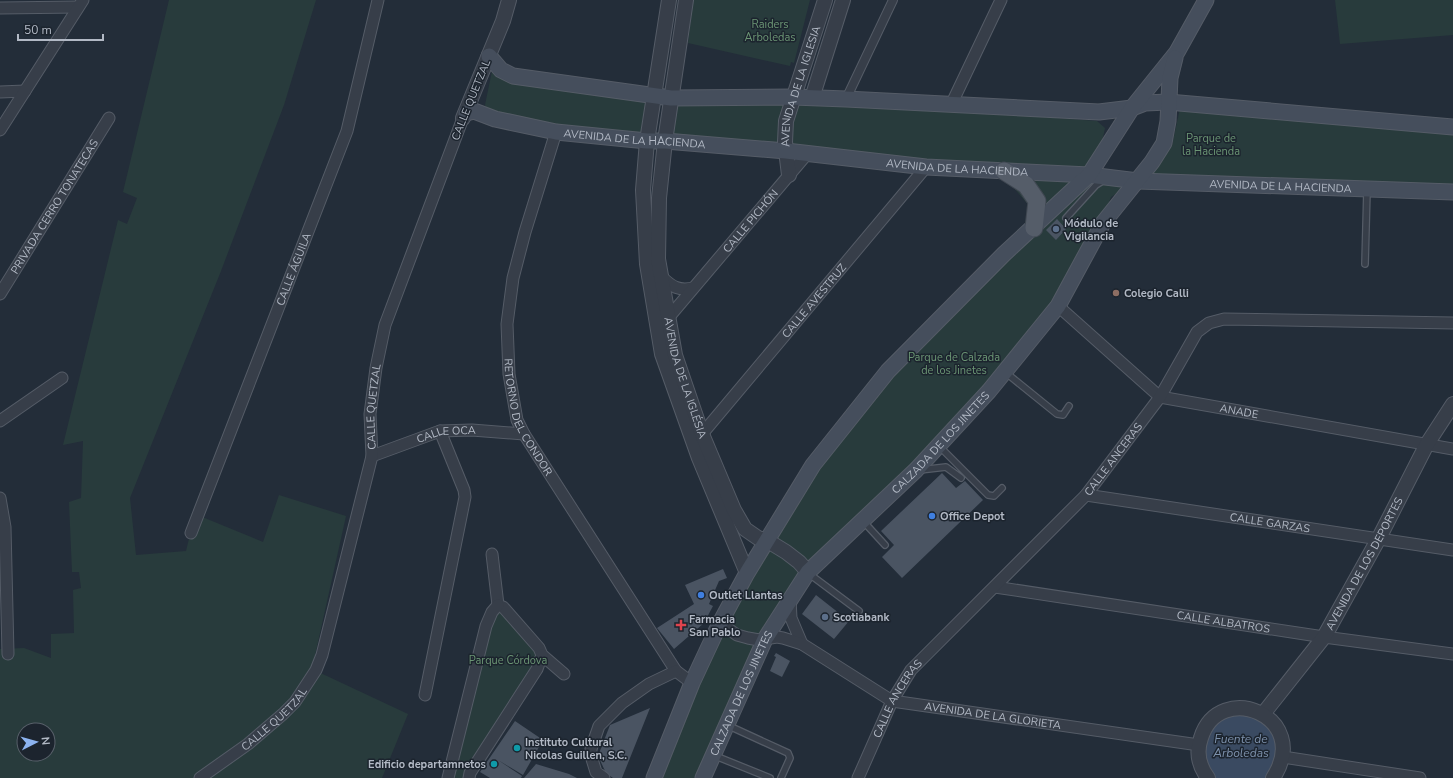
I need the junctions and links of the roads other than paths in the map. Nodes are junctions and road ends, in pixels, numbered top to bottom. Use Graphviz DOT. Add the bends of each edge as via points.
graph roads {
  1 [pos="378,0"];
  2 [pos="509,0"];
  3 [pos="669,0"];
  4 [pos="686,0"];
  5 [pos="825,0"];
  6 [pos="843,0"];
  7 [pos="893,0"];
  8 [pos="1001,0"];
  9 [pos="1206,0"];
  10 [pos="81,4"];
  11 [pos="0,8"];
  12 [pos="1176,52"];
  13 [pos="489,56"];
  14 [pos="25,91"];
  15 [pos="0,92"];
  16 [pos="654,96"];
  17 [pos="793,97"];
  18 [pos="672,98"];
  19 [pos="812,98"];
  20 [pos="846,99"];
  21 [pos="1168,102"];
  22 [pos="951,105"];
  23 [pos="1132,108"];
  24 [pos="465,115"];
  25 [pos="109,118"];
  26 [pos="1453,127"];
  27 [pos="0,130"];
  28 [pos="556,132"];
  29 [pos="647,141"];
  30 [pos="665,141"];
  31 [pos="786,151"];
  32 [pos="807,154"];
  33 [pos="926,167"];
  34 [pos="1004,171"];
  35 [pos="789,175"];
  36 [pos="1089,175"];
  37 [pos="1109,177"];
  38 [pos="1138,181"];
  39 [pos="1367,189"];
  40 [pos="1453,192"];
  41 [pos="1066,218"];
  42 [pos="1034,228"];
  43 [pos="1365,264"];
  44 [pos="662,277"];
  45 [pos="693,288"];
  46 [pos="0,294"];
  47 [pos="1058,306"];
  48 [pos="669,317"];
  49 [pos="1453,323"];
  50 [pos="1005,371"];
  51 [pos="62,378"];
  52 [pos="1160,397"];
  53 [pos="1453,404"];
  54 [pos="1069,406"];
  55 [pos="0,421"];
  56 [pos="440,431"];
  57 [pos="524,434"];
  58 [pos="702,434"];
  59 [pos="1427,444"];
  60 [pos="939,446"];
  61 [pos="1453,449"];
  62 [pos="372,456"];
  63 [pos="916,470"];
  64 [pos="961,478"];
  65 [pos="1002,488"];
  66 [pos="1086,495"];
  67 [pos="0,498"];
  68 [pos="862,520"];
  69 [pos="191,533"];
  70 [pos="1379,538"];
  71 [pos="768,541"];
  72 [pos="885,545"];
  73 [pos="1453,550"];
  74 [pos="492,554"];
  75 [pos="808,572"];
  76 [pos="747,573"];
  77 [pos="995,587"];
  78 [pos="790,598"];
  79 [pos="498,605"];
  80 [pos="859,611"];
  81 [pos="720,623"];
  82 [pos="1324,637"];
  83 [pos="765,639"];
  84 [pos="802,644"];
  85 [pos="8,654"];
  86 [pos="1453,654"];
  87 [pos="542,655"];
  88 [pos="676,671"];
  89 [pos="564,674"];
  90 [pos="692,684"];
  91 [pos="425,695"];
  92 [pos="892,701"];
  93 [pos="1263,714"];
  94 [pos="726,725"];
  95 [pos="1198,745"];
  96 [pos="713,755"];
  97 [pos="1283,757"];
  98 [pos="706,776"];
  99 [pos="200,778"];
  100 [pos="448,778"];
  101 [pos="469,778"];
  102 [pos="604,778"];
  103 [pos="654,778"];
  104 [pos="770,778"];
  105 [pos="781,778"];
  106 [pos="858,778"];
  107 [pos="1208,778"];
  108 [pos="1274,778"];
  109 [pos="1420,778"];
  1 -- 69 [label="street, CALLE ÁGUILA" via="347,131"];
  2 -- 13 [label="street, CALLE QUETZAL"];
  3 -- 16 [label="street"];
  4 -- 18 [label="street"];
  5 -- 17 [label="street, AVENIDA DE LA IGLESIA"];
  6 -- 19 [label="street, AVENIDA DE LA IGLESIA"];
  7 -- 20 [label="street"];
  8 -- 22 [label="street"];
  9 -- 12 [label="main road"];
  10 -- 11 [label="street"];
  10 -- 14 [label="street"];
  12 -- 21 [label="main road, CALZADA DE LOS JINETES"];
  12 -- 23 [label="main road"];
  13 -- 16 [label="main road" via="501,70 513,76"];
  13 -- 24 [label="street, CALLE QUETZAL"];
  14 -- 15 [label="street"];
  14 -- 27 [label="street"];
  16 -- 18 [label="main road"];
  16 -- 29 [label="street"];
  17 -- 18 [label="main road"];
  17 -- 19 [label="main road"];
  17 -- 31 [label="street, AVENIDA DE LA IGLESIA" via="784,132"];
  18 -- 30 [label="street"];
  19 -- 20 [label="main road"];
  20 -- 22 [label="main road"];
  21 -- 23 [label="main road" via="1144,103"];
  21 -- 26 [label="main road"];
  21 -- 38 [label="main road, CALZADA DE LOS JINETES" via="1164,143"];
  22 -- 23 [label="main road" via="1099,112"];
  23 -- 36 [label="main road"];
  24 -- 28 [label="main road, AVENIDA DE LA HACIENDA" via="474,111 495,119"];
  24 -- 62 [label="street, CALLE QUETZAL" via="385,324 370,414"];
  25 -- 46 [label="street, PRIVADA CERRO TONATECAS"];
  28 -- 29 [label="main road, AVENIDA DE LA HACIENDA"];
  28 -- 57 [label="street, RETORNO DEL CONDOR" via="513,278 507,324 509,374 517,420"];
  29 -- 30 [label="main road, AVENIDA DE LA HACIENDA"];
  29 -- 76 [label="street, AVENIDA DE LA IGLÉSIA" via="643,190 647,264 662,354 700,458"];
  30 -- 31 [label="main road, AVENIDA DE LA HACIENDA"];
  30 -- 44 [label="street, AVENIDA DE LA IGLÉSIA" via="659,206 658,259"];
  31 -- 32 [label="main road, AVENIDA DE LA HACIENDA"];
  31 -- 35 [label="street, AVENIDA DE LA IGLESIA"];
  32 -- 33 [label="main road, AVENIDA DE LA HACIENDA"];
  32 -- 35 [label="street, CALLE PICHÓN"];
  33 -- 34 [label="main road, AVENIDA DE LA HACIENDA"];
  33 -- 58 [label="street, CALLE AVESTRUZ"];
  34 -- 36 [label="main road, AVENIDA DE LA HACIENDA"];
  34 -- 42 [label="main road" via="1026,184 1037,201"];
  35 -- 45 [label="street, CALLE PICHÓN"];
  36 -- 37 [label="main road, AVENIDA DE LA HACIENDA"];
  36 -- 42 [label="main road"];
  37 -- 38 [label="main road, AVENIDA DE LA HACIENDA"];
  37 -- 41 [label="lane" via="1096,185"];
  38 -- 39 [label="main road, AVENIDA DE LA HACIENDA"];
  38 -- 47 [label="main road, CALZADA DE LOS JINETES" via="1103,223"];
  39 -- 40 [label="main road, AVENIDA DE LA HACIENDA"];
  39 -- 43 [label="lane"];
  42 -- 71 [label="main road" via="1004,254 888,371 813,465"];
  44 -- 45 [label="street" via="677,289"];
  44 -- 48 [label="street, AVENIDA DE LA IGLÉSIA"];
  45 -- 48 [label="street, CALLE PICHÓN"];
  47 -- 50 [label="main road, CALZADA DE LOS JINETES"];
  47 -- 52 [label="street"];
  48 -- 58 [label="street, AVENIDA DE LA IGLÉSIA" via="675,355"];
  49 -- 52 [label="street, CALLE ANCERAS" via="1224,319 1209,323 1197,332"];
  50 -- 54 [label="lane" via="1057,414 1063,415"];
  50 -- 60 [label="main road, CALZADA DE LOS JINETES"];
  51 -- 55 [label="street"];
  52 -- 59 [label="street, ANADE"];
  52 -- 66 [label="street, CALLE ANCERAS"];
  53 -- 59 [label="street, AVENIDA DE LOS DEPORTES"];
  56 -- 57 [label="street, CALLE OCA" via="472,430"];
  56 -- 62 [label="street, CALLE OCA"];
  56 -- 91 [label="street" via="465,497"];
  57 -- 88 [label="street, RETORNO DEL CONDOR"];
  58 -- 71 [label="street, AVENIDA DE LA IGLÉSIA" via="734,510 745,529"];
  59 -- 61 [label="street, ANADE"];
  59 -- 70 [label="street, AVENIDA DE LOS DEPORTES"];
  60 -- 63 [label="main road, CALZADA DE LOS JINETES"];
  60 -- 65 [label="lane" via="988,495 994,496"];
  62 -- 99 [label="street, CALLE QUETZAL" via="322,655 316,670 295,702 283,714 248,744"];
  63 -- 64 [label="lane" via="946,466"];
  63 -- 68 [label="main road, CALZADA DE LOS JINETES"];
  66 -- 70 [label="street, CALLE GARZAS"];
  66 -- 77 [label="street, CALLE ANCERAS"];
  67 -- 85 [label="street" via="5,527"];
  68 -- 72 [label="lane"];
  68 -- 75 [label="main road, CALZADA DE LOS JINETES"];
  70 -- 73 [label="street, CALLE GARZAS"];
  70 -- 82 [label="street, AVENIDA DE LOS DEPORTES"];
  71 -- 75 [label="street, AVENIDA DE LA IGLÉSIA" via="799,562"];
  71 -- 76 [label="main road"];
  74 -- 79 [label="street"];
  75 -- 78 [label="main road, CALZADA DE LOS JINETES"];
  75 -- 80 [label="lane"];
  76 -- 81 [label="main road"];
  77 -- 82 [label="street, CALLE ALBATROS"];
  77 -- 92 [label="street, CALLE ANCERAS" via="912,670"];
  78 -- 83 [label="main road, CALZADA DE LOS JINETES"];
  78 -- 84 [label="street" via="791,618"];
  79 -- 87 [label="street" via="503,607 539,648"];
  79 -- 100 [label="street" via="486,626"];
  81 -- 83 [label="street, AVENIDA DE LA GLORIETA" via="737,635"];
  81 -- 90 [label="main road"];
  82 -- 86 [label="street, CALLE ALBATROS"];
  82 -- 93 [label="street, AVENIDA DE LOS DEPORTES"];
  83 -- 84 [label="street, AVENIDA DE LA GLORIETA" via="783,638"];
  83 -- 94 [label="main road, CALZADA DE LOS JINETES"];
  84 -- 92 [label="street, AVENIDA DE LA GLORIETA"];
  87 -- 89 [label="street"];
  87 -- 101 [label="street" via="538,669"];
  88 -- 90 [label="street, RETORNO DEL CONDOR"];
  88 -- 102 [label="street" via="649,684 622,703 599,726 591,756 596,772"];
  90 -- 103 [label="main road"];
  92 -- 95 [label="street, AVENIDA DE LA GLORIETA"];
  92 -- 106 [label="street, CALLE ANCERAS"];
  93 -- 95 [label="street" via="1250,709 1236,708 1222,712 1211,720"];
  93 -- 97 [label="street" via="1279,733 1283,744"];
  94 -- 96 [label="main road, CALZADA DE LOS JINETES"];
  94 -- 105 [label="lane" via="788,753 790,758"];
  95 -- 107 [label="street" via="1200,763"];
  96 -- 98 [label="main road, CALZADA DE LOS JINETES"];
  96 -- 104 [label="lane"];
  97 -- 108 [label="street"];
  97 -- 109 [label="street"];
}
